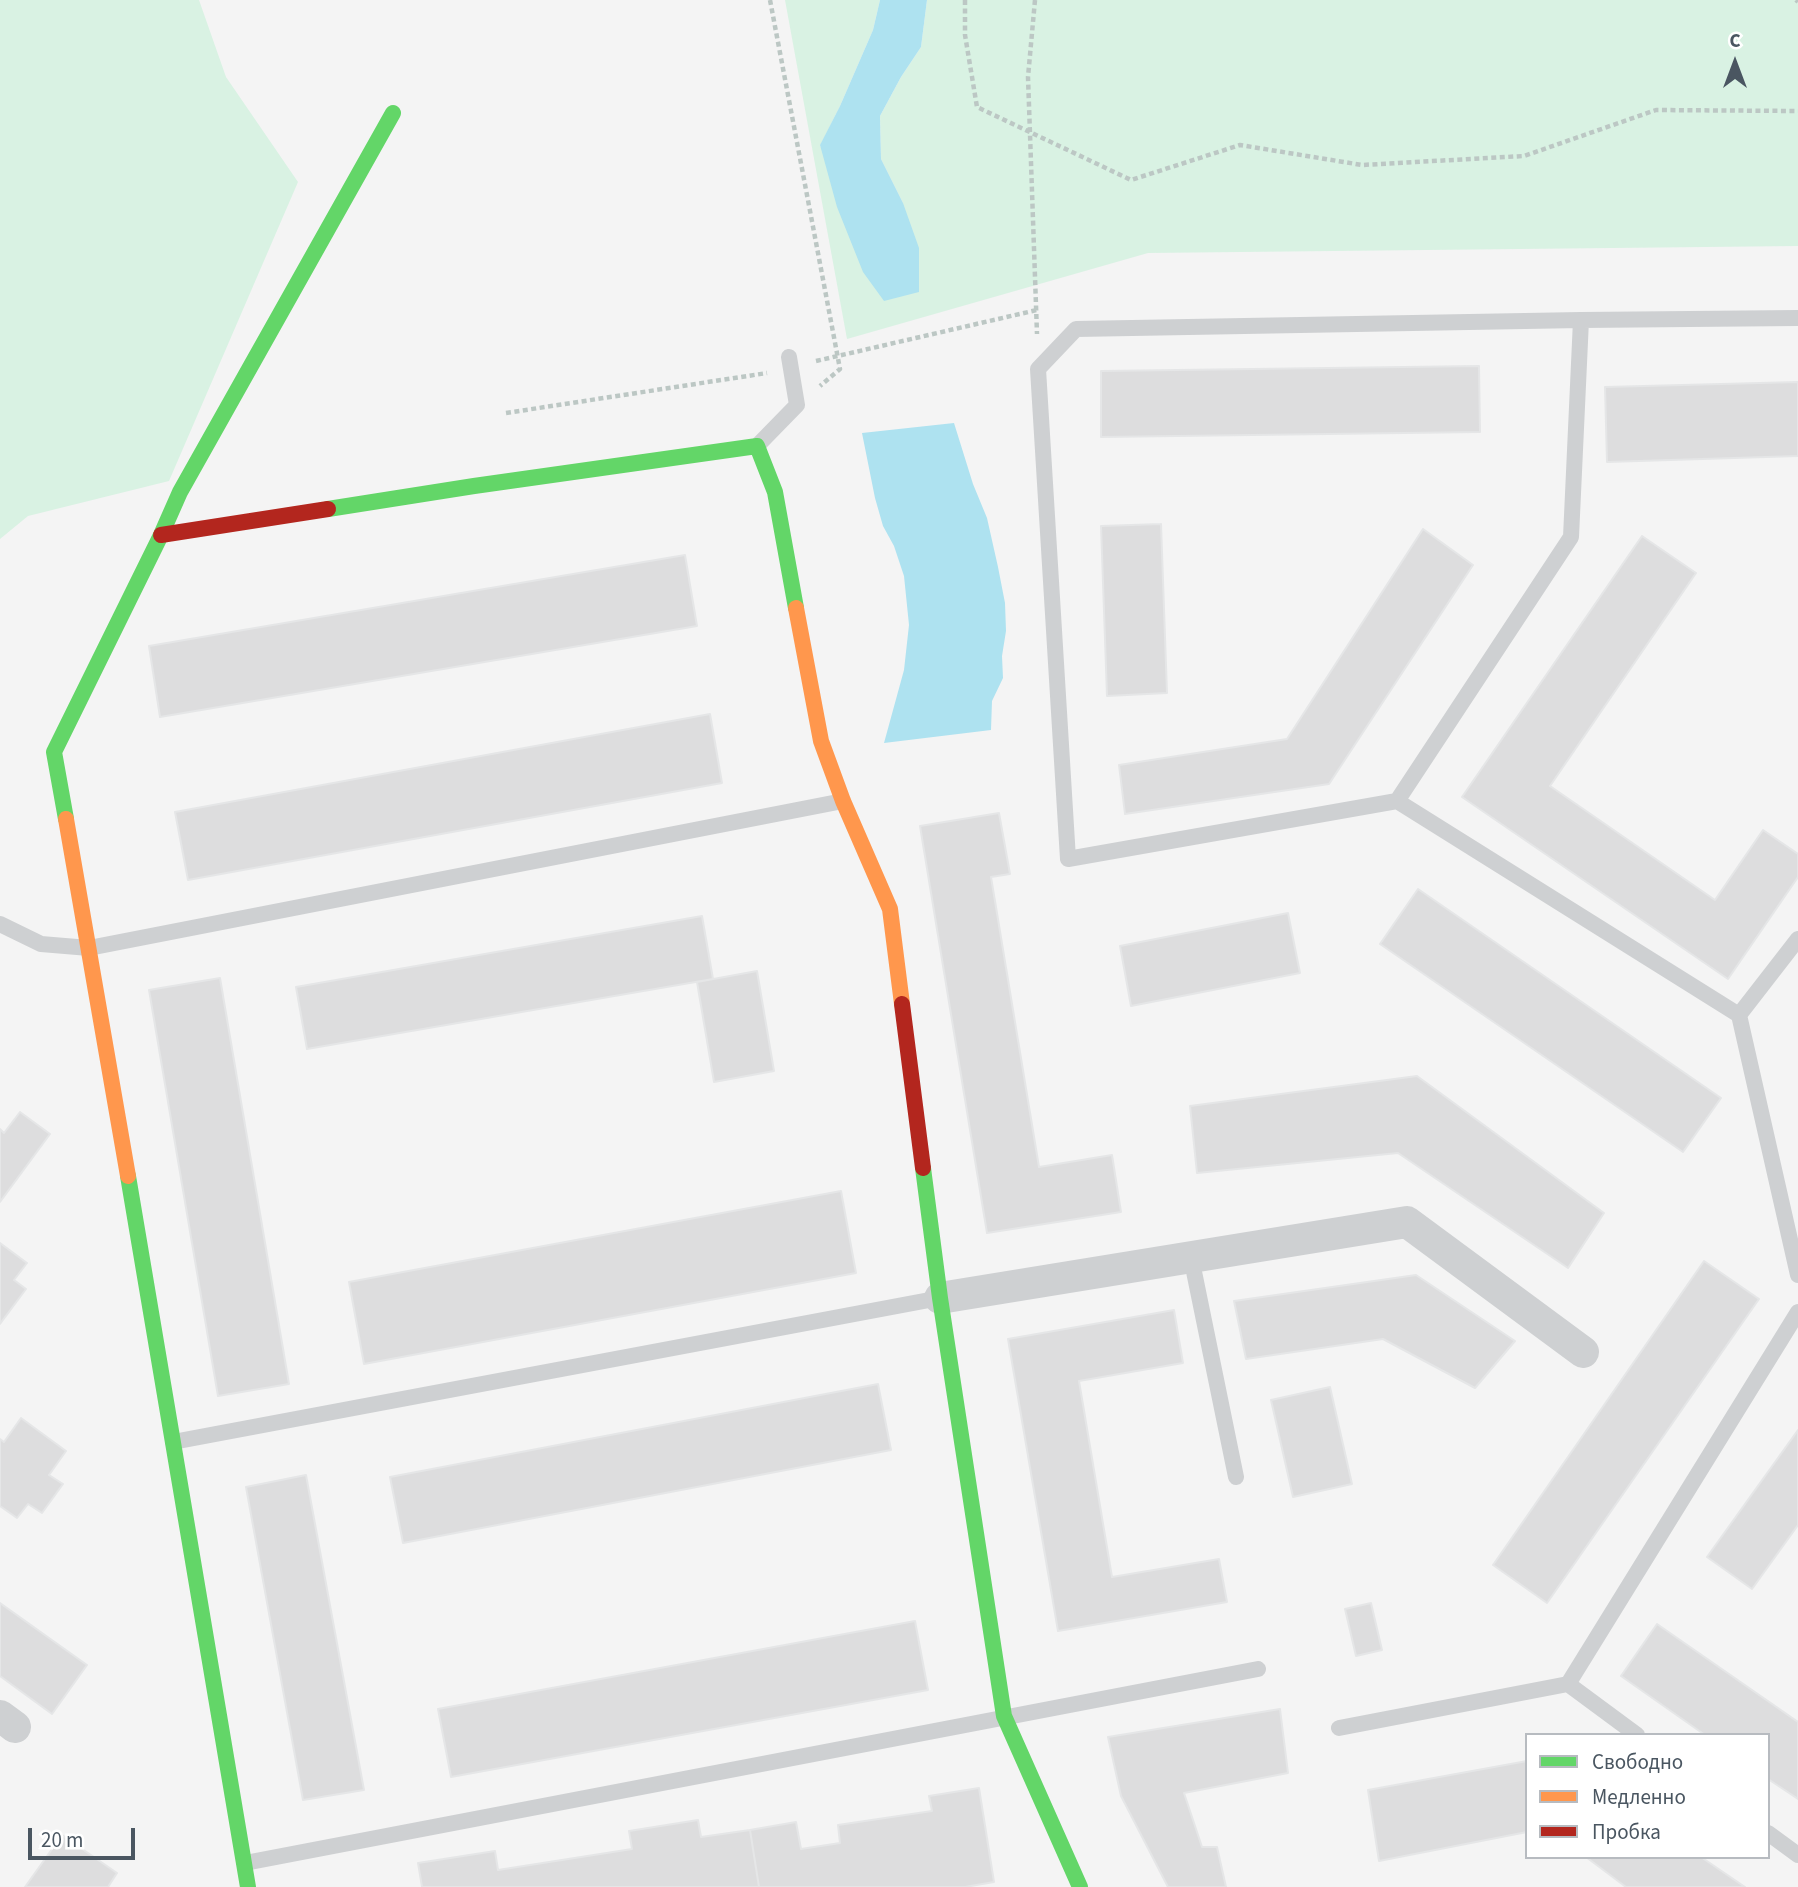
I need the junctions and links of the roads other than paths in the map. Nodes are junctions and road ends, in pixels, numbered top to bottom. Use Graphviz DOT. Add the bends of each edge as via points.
graph roads {
  1 [pos="393,113"];
  2 [pos="1798,318"];
  3 [pos="1581,320"];
  4 [pos="789,358"];
  5 [pos="757,446"];
  6 [pos="161,535"];
  7 [pos="844,801"];
  8 [pos="1397,801"];
  9 [pos="0,924"];
  10 [pos="1798,939"];
  11 [pos="89,948"];
  12 [pos="1739,1015"];
  13 [pos="1191,1257"];
  14 [pos="1798,1275"];
  15 [pos="940,1298"];
  16 [pos="1798,1312"];
  17 [pos="1583,1352"];
  18 [pos="173,1442"];
  19 [pos="1236,1477"];
  20 [pos="1258,1669"];
  21 [pos="1569,1684"];
  22 [pos="1004,1716"];
  23 [pos="1339,1728"];
  24 [pos="1634,1733"];
  25 [pos="1770,1834"];
  26 [pos="1798,1855"];
  27 [pos="245,1863"];
  28 [pos="248,1887"];
  29 [pos="1080,1887"];
  1 -- 6 [label="street" via="180,492"];
  2 -- 3 [label="lane"];
  3 -- 8 [label="lane" via="1571,537"];
  3 -- 8 [label="lane" via="1076,329 1038,369 1068,859"];
  4 -- 5 [label="lane" via="797,405"];
  5 -- 6 [label="street"];
  5 -- 7 [label="street" via="775,492 821,741"];
  6 -- 11 [label="street" via="54,752"];
  7 -- 11 [label="lane"];
  7 -- 15 [label="street" via="891,909"];
  8 -- 12 [label="lane"];
  9 -- 11 [label="lane" via="41,944"];
  10 -- 12 [label="lane"];
  11 -- 18 [label="street"];
  12 -- 14 [label="lane"];
  13 -- 15 [label="street"];
  13 -- 17 [label="street" via="1407,1222"];
  13 -- 19 [label="lane"];
  15 -- 18 [label="lane"];
  15 -- 22 [label="street"];
  16 -- 21 [label="lane"];
  18 -- 27 [label="street"];
  20 -- 22 [label="lane"];
  21 -- 23 [label="lane"];
  21 -- 24 [label="lane"];
  22 -- 27 [label="lane"];
  22 -- 29 [label="street"];
  25 -- 26 [label="lane"];
  27 -- 28 [label="street"];
}
